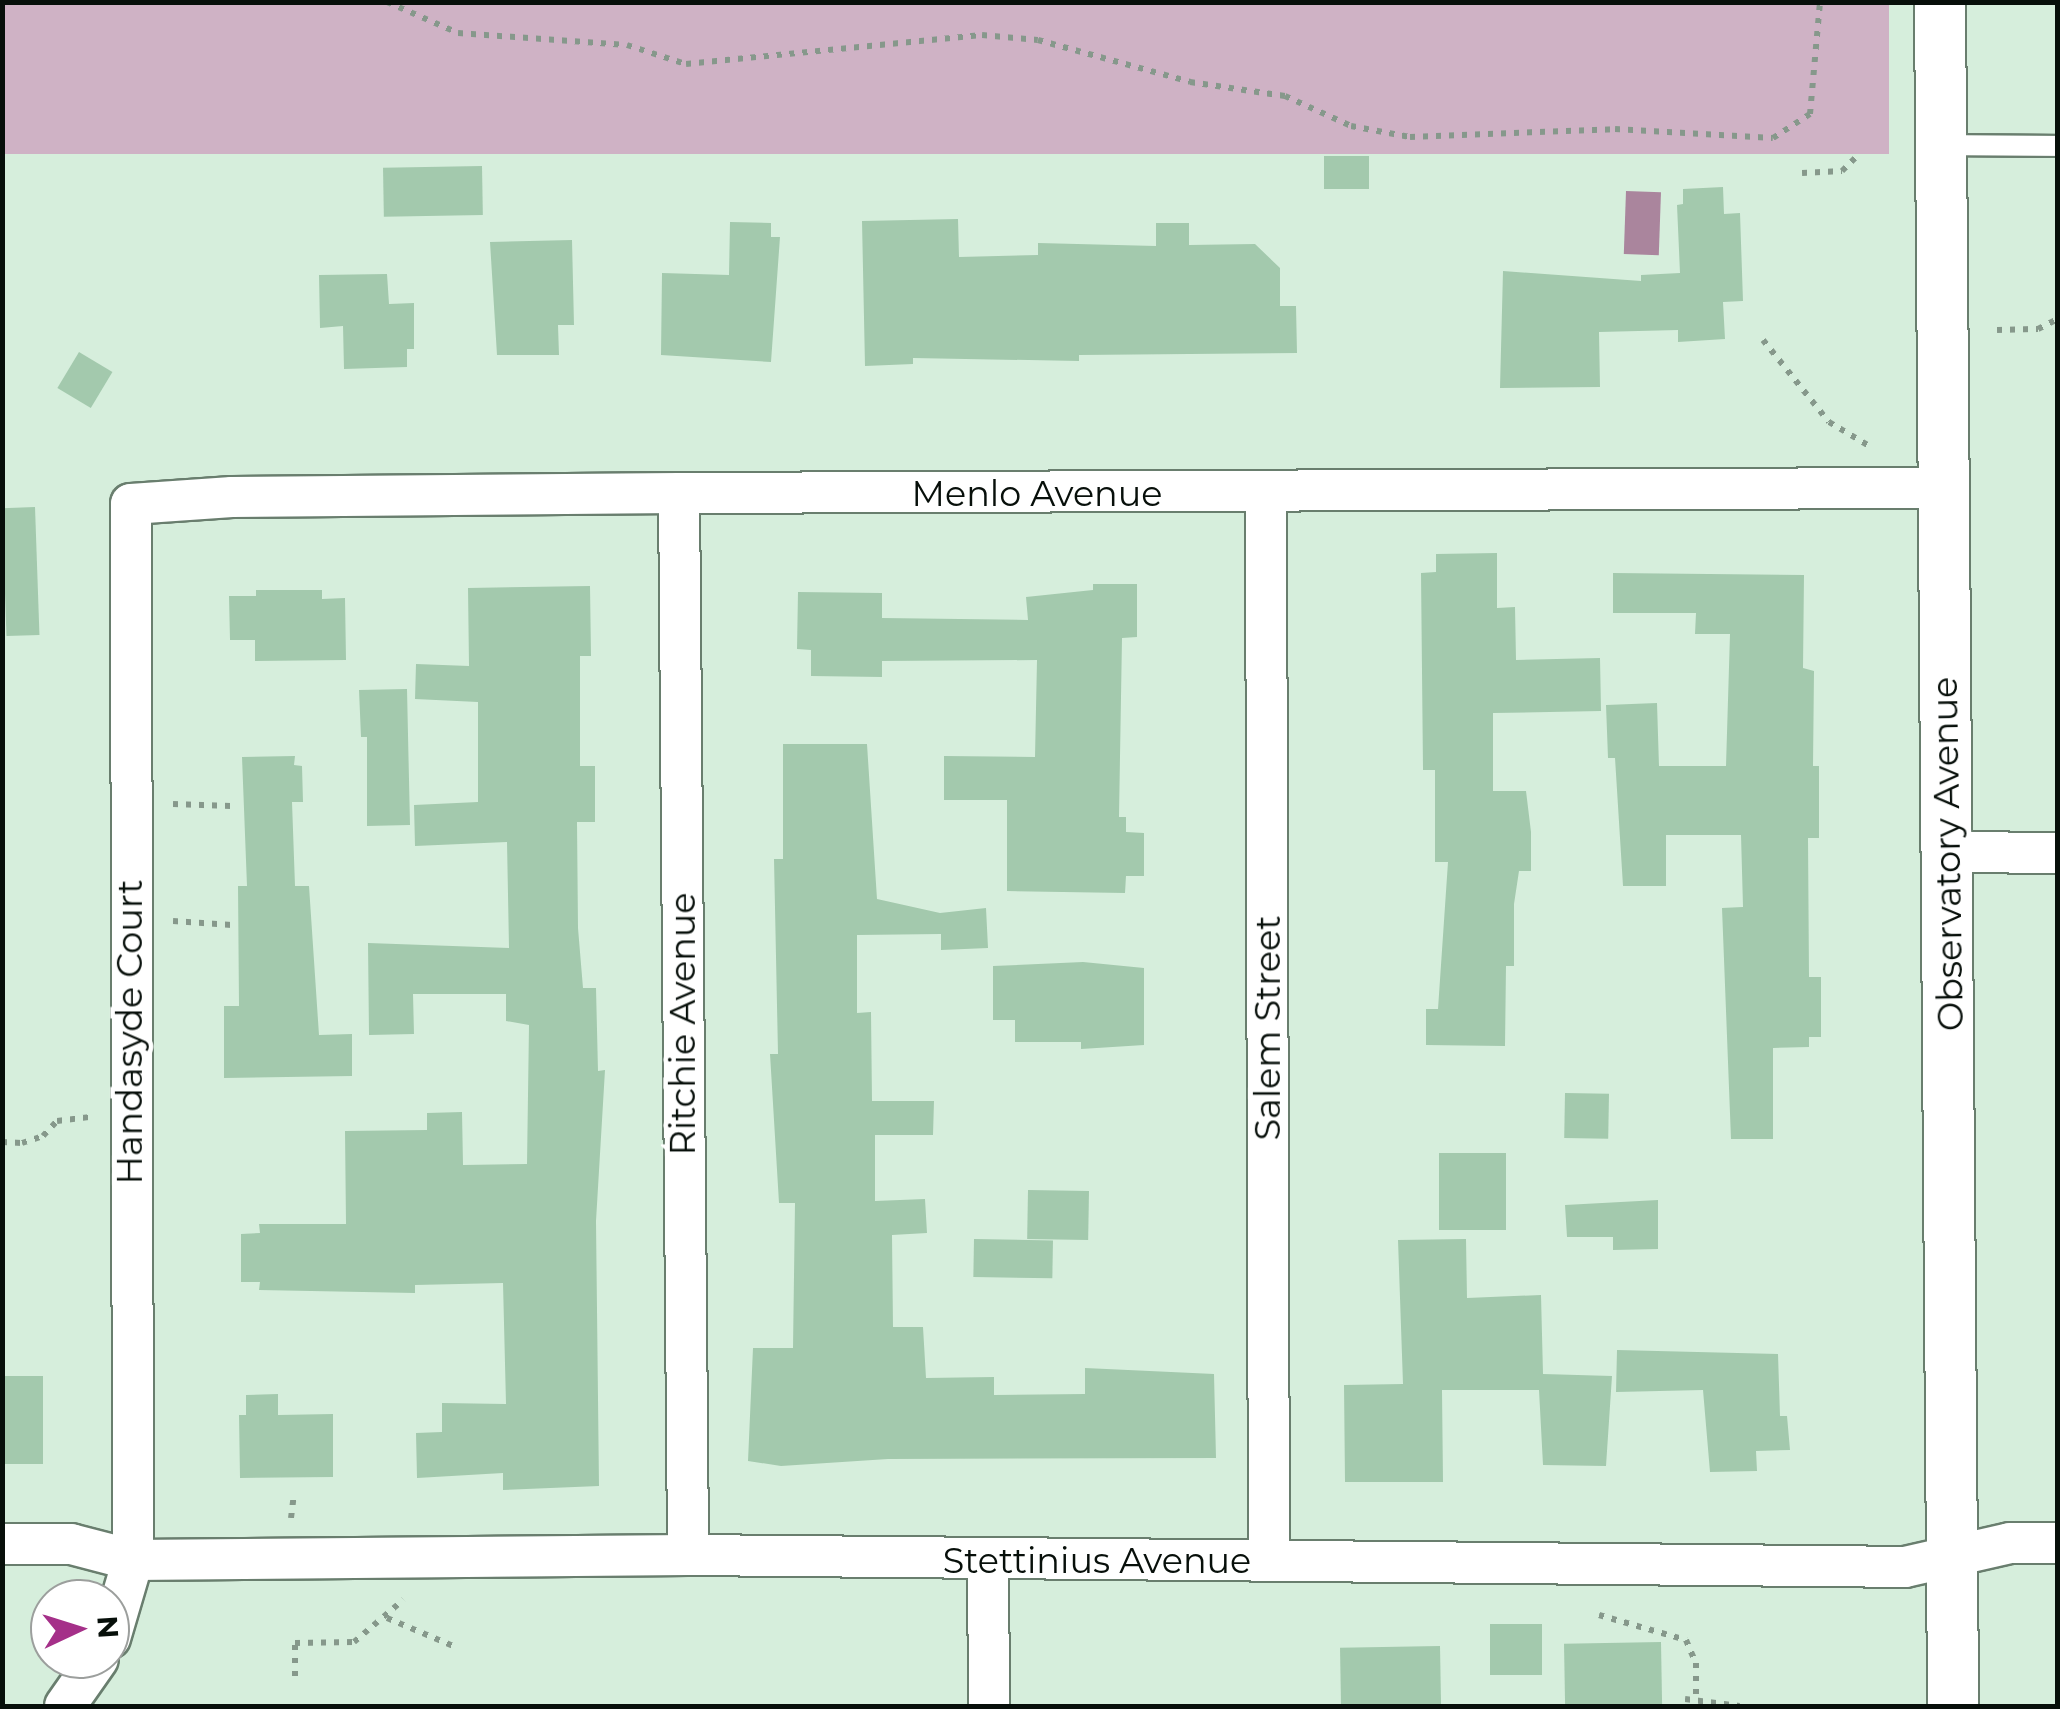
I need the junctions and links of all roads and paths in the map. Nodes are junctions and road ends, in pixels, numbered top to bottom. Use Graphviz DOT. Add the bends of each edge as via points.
graph roads {
  1 [pos="387,2"];
  2 [pos="1820,2"];
  3 [pos="1940,2"];
  4 [pos="1940,145"];
  5 [pos="2058,146"];
  6 [pos="1859,154"];
  7 [pos="1802,173"];
  8 [pos="2058,319"];
  9 [pos="1997,330"];
  10 [pos="1764,340"];
  11 [pos="1884,456"];
  12 [pos="1943,488"];
  13 [pos="679,493"];
  14 [pos="1266,496"];
  15 [pos="132,504"];
  16 [pos="231,806"];
  17 [pos="130,807"];
  18 [pos="1950,852"];
  19 [pos="2058,853"];
  20 [pos="130,920"];
  21 [pos="232,925"];
  22 [pos="96,1116"];
  23 [pos="2,1142"];
  24 [pos="2,1544"];
  25 [pos="2058,1544"];
  26 [pos="688,1555"];
  27 [pos="465,1557"];
  28 [pos="1950,1559"];
  29 [pos="133,1560"];
  30 [pos="1269,1561"];
  31 [pos="988,1562"];
  32 [pos="127,1579"];
  33 [pos="1600,1615"];
  34 [pos="387,1618"];
  35 [pos="458,1648"];
  36 [pos="295,1676"];
  37 [pos="84,1679"];
  38 [pos="1696,1698"];
  39 [pos="1686,1699"];
  40 [pos="64,1706"];
  41 [pos="989,1706"];
  42 [pos="1740,1706"];
  43 [pos="1953,1706"];
  1 -- 2 [label="path" via="458,33 626,45 686,64 982,35 1038,40 1190,82 1285,96 1351,126 1410,137 1615,128 1773,138 1810,114"];
  3 -- 4 [label="street, Observatory Avenue"];
  4 -- 5 [label="lane"];
  4 -- 12 [label="street, Observatory Avenue"];
  6 -- 7 [label="path" via="1842,171"];
  8 -- 9 [label="path" via="2038,330"];
  10 -- 11 [label="path" via="1829,422"];
  12 -- 14 [label="street, Menlo Avenue"];
  12 -- 18 [label="street, Observatory Avenue"];
  13 -- 14 [label="street, Menlo Avenue"];
  13 -- 15 [label="street, Menlo Avenue"];
  13 -- 26 [label="street, Ritchie Avenue"];
  14 -- 30 [label="street, Salem Street"];
  15 -- 17 [label="street, Handasyde Court"];
  16 -- 17 [label="path"];
  17 -- 20 [label="street, Handasyde Court"];
  18 -- 19 [label="street"];
  18 -- 28 [label="street, Observatory Avenue"];
  20 -- 21 [label="path"];
  20 -- 29 [label="street, Handasyde Court"];
  22 -- 23 [label="path" via="75,1115 43,1136"];
  24 -- 29 [label="street, Stettinius Avenue" via="71,1544"];
  25 -- 28 [label="street, Stettinius Avenue" via="2010,1544"];
  26 -- 27 [label="street, Stettinius Avenue"];
  26 -- 31 [label="street, Stettinius Avenue"];
  27 -- 29 [label="street, Stettinius Avenue"];
  27 -- 34 [label="path" via="410,1591"];
  28 -- 30 [label="street, Stettinius Avenue" via="1905,1566"];
  28 -- 43 [label="street, Observatory Avenue"];
  29 -- 32 [label="street, Handasyde Court"];
  30 -- 31 [label="street, Stettinius Avenue"];
  31 -- 41 [label="street"];
  33 -- 38 [label="path" via="1686,1640 1696,1663"];
  34 -- 35 [label="path"];
  34 -- 36 [label="path" via="354,1642 295,1642"];
  37 -- 40 [label="street"];
  38 -- 39 [label="path"];
  38 -- 42 [label="path"];
}
